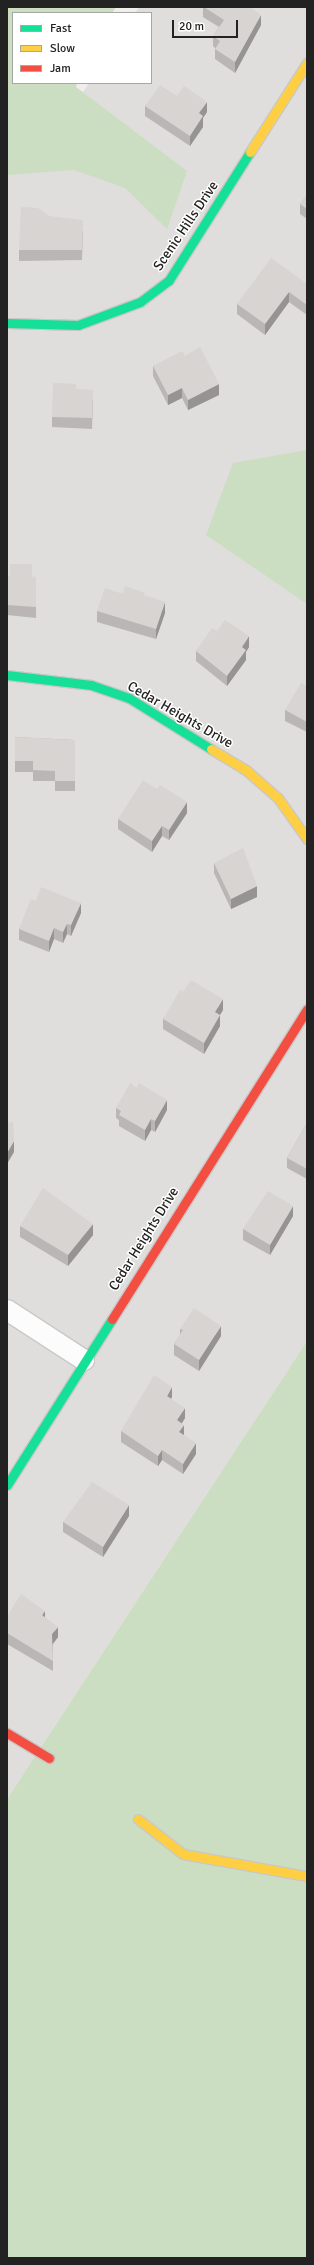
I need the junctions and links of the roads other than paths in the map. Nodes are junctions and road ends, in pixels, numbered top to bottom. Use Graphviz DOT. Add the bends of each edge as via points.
graph roads {
  1 [pos="307,63"];
  2 [pos="7,323"];
  3 [pos="7,675"];
  4 [pos="307,839"];
  5 [pos="307,1010"];
  6 [pos="7,1310"];
  7 [pos="84,1360"];
  8 [pos="7,1485"];
  9 [pos="7,1733"];
  10 [pos="49,1758"];
  11 [pos="138,1819"];
  12 [pos="307,1876"];
  1 -- 2 [label="street, Scenic Hills Drive" via="169,280 140,302 103,318 78,325"];
  3 -- 4 [label="street, Cedar Heights Drive" via="91,685 129,698 246,770 278,798"];
  5 -- 7 [label="street, Cedar Heights Drive"];
  6 -- 7 [label="street"];
  7 -- 8 [label="street, Cedar Heights Drive"];
  9 -- 10 [label="street"];
  11 -- 12 [label="street" via="182,1854"];
}
